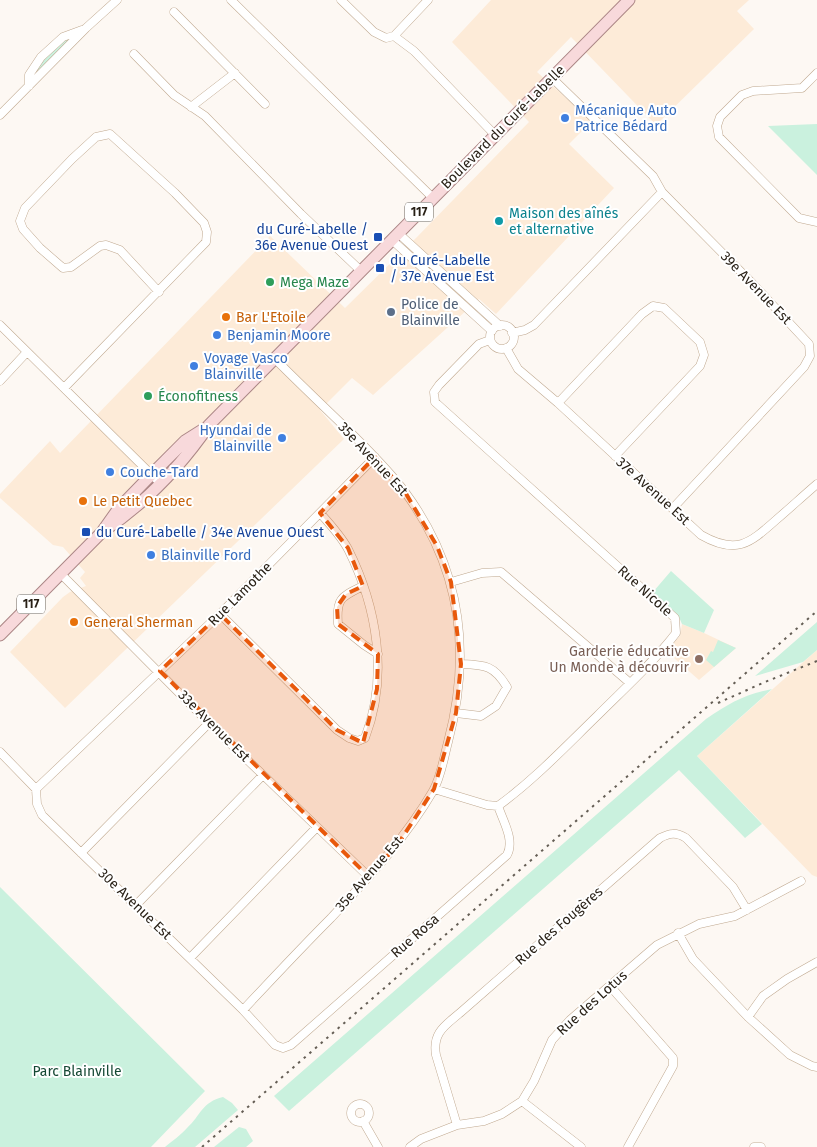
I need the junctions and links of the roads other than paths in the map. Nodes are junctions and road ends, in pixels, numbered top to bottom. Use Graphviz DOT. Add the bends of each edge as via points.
graph roads {
  1 [pos="117,0"];
  2 [pos="230,0"];
  3 [pos="341,0"];
  4 [pos="428,0"];
  5 [pos="629,0"];
  6 [pos="174,12"];
  7 [pos="86,28"];
  8 [pos="394,36"];
  9 [pos="134,54"];
  10 [pos="235,73"];
  11 [pos="817,73"];
  12 [pos="552,78"];
  13 [pos="29,86"];
  14 [pos="265,104"];
  15 [pos="191,107"];
  16 [pos="0,115"];
  17 [pos="496,135"];
  18 [pos="662,192"];
  19 [pos="433,198"];
  20 [pos="817,222"];
  21 [pos="395,236"];
  22 [pos="361,271"];
  23 [pos="457,287"];
  24 [pos="159,292"];
  25 [pos="451,294"];
  26 [pos="0,324"];
  27 [pos="500,326"];
  28 [pos="492,331"];
  29 [pos="512,333"];
  30 [pos="490,340"];
  31 [pos="506,348"];
  32 [pos="27,352"];
  33 [pos="274,358"];
  34 [pos="0,381"];
  35 [pos="64,388"];
  36 [pos="558,403"];
  37 [pos="615,456"];
  38 [pos="375,457"];
  39 [pos="156,479"];
  40 [pos="817,484"];
  41 [pos="673,508"];
  42 [pos="320,514"];
  43 [pos="61,574"];
  44 [pos="451,582"];
  45 [pos="363,586"];
  46 [pos="220,614"];
  47 [pos="0,635"];
  48 [pos="378,654"];
  49 [pos="461,664"];
  50 [pos="160,671"];
  51 [pos="630,683"];
  52 [pos="456,713"];
  53 [pos="209,722"];
  54 [pos="0,752"];
  55 [pos="263,775"];
  56 [pos="36,789"];
  57 [pos="434,789"];
  58 [pos="498,806"];
  59 [pos="316,827"];
  60 [pos="81,853"];
  61 [pos="370,876"];
  62 [pos="801,881"];
  63 [pos="136,905"];
  64 [pos="747,910"];
  65 [pos="678,933"];
  66 [pos="190,958"];
  67 [pos="817,962"];
  68 [pos="610,986"];
  69 [pos="243,1010"];
  70 [pos="748,1017"];
  71 [pos="283,1048"];
  72 [pos="817,1067"];
  73 [pos="522,1101"];
  74 [pos="363,1121"];
  75 [pos="457,1125"];
  76 [pos="378,1147"];
  77 [pos="410,1147"];
  78 [pos="581,1147"];
  79 [pos="628,1147"];
  80 [pos="754,1147"];
  81 [pos="761,1147"];
  1 -- 7 [label="street"];
  2 -- 19 [label="street"];
  3 -- 8 [label="street" via="374,32 386,38"];
  4 -- 8 [label="street"];
  5 -- 12 [label="main road, Boulevard du Curé-Labelle / 117"];
  6 -- 10 [label="street"];
  7 -- 13 [label="street"];
  7 -- 13 [label="street" via="63,38 41,56 29,75"];
  8 -- 17 [label="street" via="414,51"];
  9 -- 15 [label="street"];
  10 -- 14 [label="street"];
  10 -- 15 [label="street"];
  11 -- 20 [label="street" via="802,88 753,91 742,95 720,117 717,126 720,137 799,218"];
  12 -- 17 [label="main road, Boulevard du Curé-Labelle / 117"];
  12 -- 18 [label="street, 39e Avenue Est" via="653,176"];
  13 -- 16 [label="street"];
  15 -- 22 [label="street" via="205,116"];
  17 -- 19 [label="main road, Boulevard du Curé-Labelle / 117"];
  18 -- 29 [label="street" via="534,325"];
  18 -- 41 [label="street, 39e Avenue Est" via="808,344 810,356 804,367"];
  19 -- 21 [label="main road, Boulevard du Curé-Labelle / 117"];
  21 -- 22 [label="main road, Boulevard du Curé-Labelle / 117"];
  21 -- 23 [label="street"];
  21 -- 25 [label="street"];
  22 -- 33 [label="main road, Boulevard du Curé-Labelle / 117"];
  23 -- 25 [label="street"];
  23 -- 27 [label="street"];
  24 -- 24 [label="street" via="206,242 204,223 110,134 96,138 25,208 20,221 23,229 63,268 71,267 106,244 120,250"];
  24 -- 35 [label="street"];
  25 -- 28 [label="street"];
  26 -- 32 [label="street"];
  27 -- 28 [label="street"];
  27 -- 29 [label="street" via="505,326"];
  28 -- 30 [label="street"];
  29 -- 31 [label="street" via="512,342"];
  30 -- 31 [label="street" via="497,348"];
  30 -- 51 [label="street, Rue Nicole" via="479,344 438,385 434,392 435,402 675,618 676,633"];
  31 -- 36 [label="street, 37e Avenue Est" via="518,369"];
  32 -- 34 [label="street"];
  32 -- 35 [label="street"];
  33 -- 38 [label="street, 35e Avenue Est"];
  33 -- 39 [label="main road, Boulevard du Curé-Labelle / 117" via="209,425 185,441"];
  35 -- 39 [label="street"];
  36 -- 37 [label="street, 37e Avenue Est"];
  36 -- 37 [label="street" via="642,314 653,306 664,308 700,342 704,355 700,366"];
  37 -- 41 [label="street, 37e Avenue Est"];
  38 -- 42 [label="street, Rue Lamothe"];
  38 -- 44 [label="street, 35e Avenue Est" via="422,518 438,546"];
  39 -- 43 [label="main road, Boulevard du Curé-Labelle / 117" via="127,516 102,532"];
  40 -- 41 [label="street, 37e Avenue Est" via="753,540 739,544 716,544 701,535"];
  42 -- 45 [label="street" via="348,548"];
  42 -- 46 [label="street, Rue Lamothe"];
  43 -- 47 [label="main road, Boulevard du Curé-Labelle / 117"];
  43 -- 50 [label="street, 33e Avenue Est"];
  44 -- 49 [label="street, 35e Avenue Est"];
  44 -- 51 [label="street" via="482,573 501,572"];
  45 -- 48 [label="street" via="372,615"];
  45 -- 48 [label="street" via="346,594 337,607 338,624"];
  46 -- 48 [label="street" via="337,730 358,741 365,738 370,722 377,689"];
  46 -- 50 [label="street, Rue Lamothe"];
  49 -- 52 [label="street, 35e Avenue Est"];
  49 -- 52 [label="street" via="485,665 499,674 507,687 496,706 481,716"];
  50 -- 53 [label="street, 33e Avenue Est"];
  50 -- 56 [label="street, Rue Lamothe"];
  51 -- 58 [label="street, Rue Nicole" via="546,767"];
  52 -- 57 [label="street, 35e Avenue Est"];
  53 -- 55 [label="street, 33e Avenue Est"];
  53 -- 60 [label="street"];
  54 -- 56 [label="street"];
  55 -- 59 [label="street, 33e Avenue Est"];
  55 -- 63 [label="street"];
  56 -- 60 [label="street, 30e Avenue Est" via="42,815"];
  57 -- 58 [label="street"];
  57 -- 61 [label="street, 35e Avenue Est" via="398,844"];
  58 -- 71 [label="street, Rue Rosa" via="510,841 507,855 291,1045"];
  59 -- 61 [label="street, 33e Avenue Est"];
  59 -- 66 [label="street"];
  60 -- 63 [label="street, 30e Avenue Est"];
  61 -- 69 [label="street, 35e Avenue Est"];
  62 -- 64 [label="street, Rue des Lotus"];
  63 -- 66 [label="street, 30e Avenue Est"];
  64 -- 65 [label="street, Rue des Lotus"];
  64 -- 75 [label="street, Rue des Fougères" via="732,887 686,838 678,833 660,838 436,1036 436,1055"];
  65 -- 68 [label="street, Rue des Lotus" via="656,945"];
  65 -- 70 [label="street" via="693,959"];
  66 -- 69 [label="street, 30e Avenue Est"];
  67 -- 70 [label="street" via="763,996"];
  68 -- 73 [label="street, Rue des Lotus" via="552,1040"];
  68 -- 79 [label="street" via="673,1058 673,1066"];
  69 -- 71 [label="street, 30e Avenue Est" via="275,1045"];
  70 -- 72 [label="street" via="790,1055"];
  73 -- 75 [label="street, Rue des Lotus" via="484,1121"];
  73 -- 78 [label="street"];
  74 -- 76 [label="street"];
  75 -- 77 [label="street, Rue des Lotus" via="421,1139"];
  80 -- 81 [label="street"];
}
